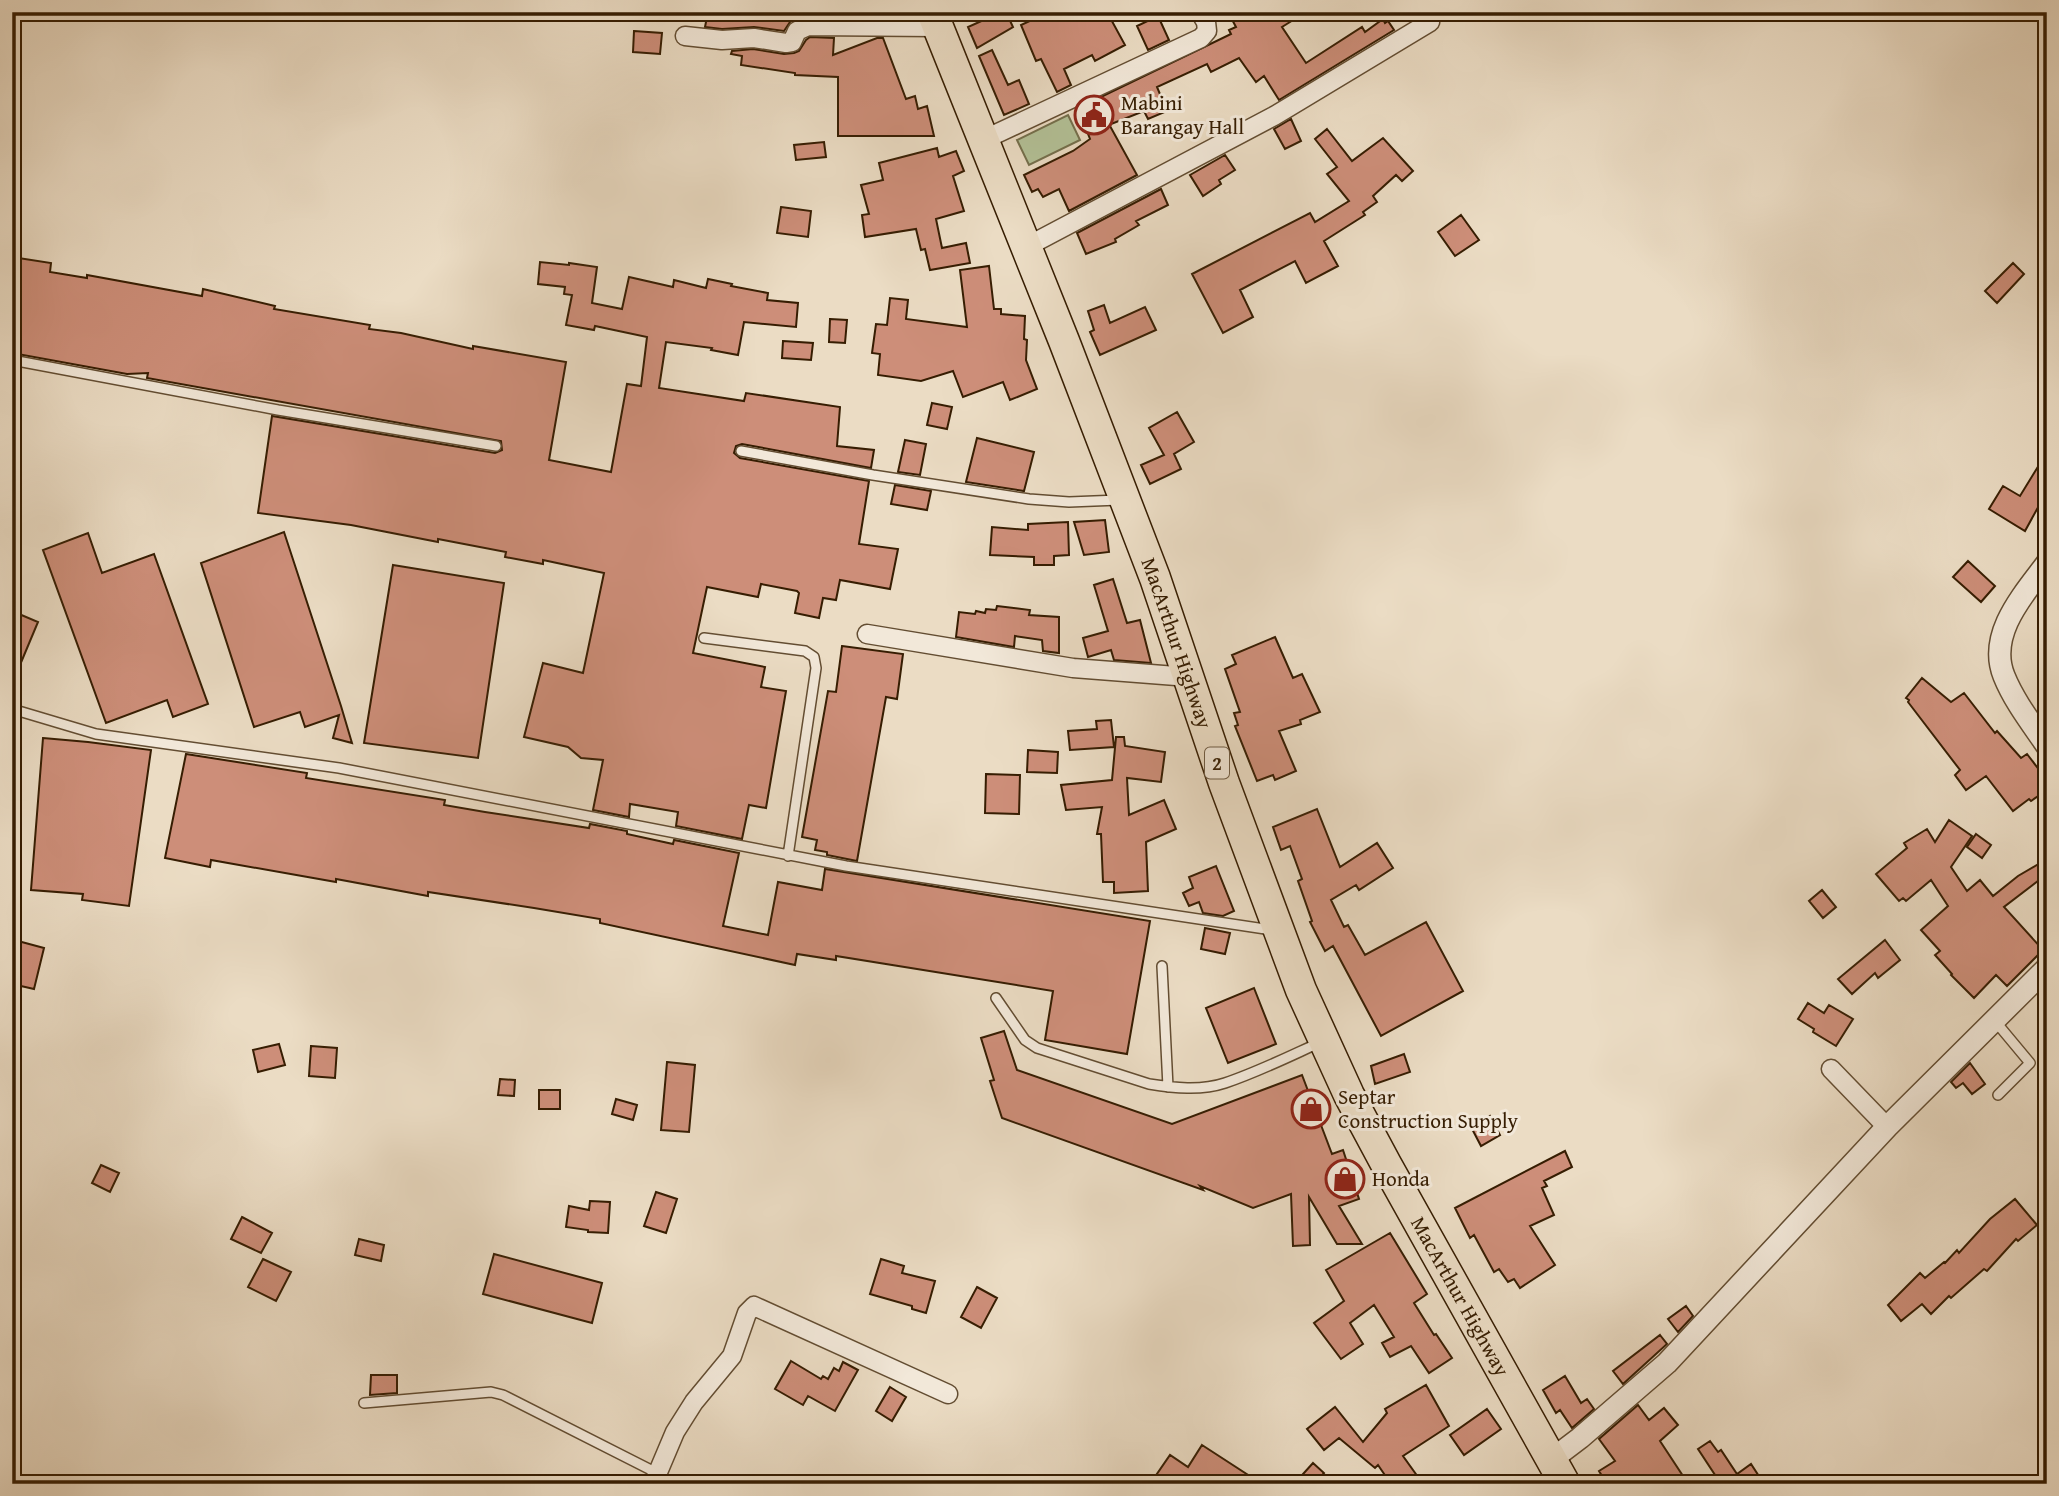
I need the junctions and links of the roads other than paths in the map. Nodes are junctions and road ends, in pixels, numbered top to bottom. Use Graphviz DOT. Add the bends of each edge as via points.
graph roads {
  1 [pos="1200,12"];
  2 [pos="935,19"];
  3 [pos="1430,22"];
  4 [pos="685,36"];
  5 [pos="983,140"];
  6 [pos="1026,247"];
  7 [pos="12,360"];
  8 [pos="496,446"];
  9 [pos="741,451"];
  10 [pos="1124,499"];
  11 [pos="2047,563"];
  12 [pos="867,634"];
  13 [pos="704,638"];
  14 [pos="1189,677"];
  15 [pos="12,709"];
  16 [pos="2047,746"];
  17 [pos="788,856"];
  18 [pos="1278,930"];
  19 [pos="1162,966"];
  20 [pos="2047,968"];
  21 [pos="996,998"];
  22 [pos="1994,1020"];
  23 [pos="1323,1042"];
  24 [pos="1831,1069"];
  25 [pos="1168,1087"];
  26 [pos="1998,1095"];
  27 [pos="1887,1128"];
  28 [pos="948,1394"];
  29 [pos="364,1403"];
  30 [pos="1558,1472"];
  31 [pos="655,1478"];
  1 -- 5 [label="street" via="1207,31 1200,38"];
  2 -- 4 [label="street" via="808,26 786,43"];
  2 -- 5 [label="highway, MacArthur Highway / 2"];
  3 -- 6 [label="street" via="1274,116"];
  5 -- 6 [label="highway, MacArthur Highway / 2"];
  6 -- 10 [label="highway, MacArthur Highway / 2"];
  7 -- 8 [label="lane"];
  9 -- 10 [label="lane" via="1029,499"];
  10 -- 14 [label="highway, MacArthur Highway / 2"];
  11 -- 16 [label="street" via="2016,604 2001,640 2000,657 2010,690"];
  12 -- 14 [label="street" via="1073,668"];
  13 -- 17 [label="lane" via="805,651 814,657"];
  14 -- 18 [label="highway, MacArthur Highway / 2"];
  15 -- 17 [label="lane" via="96,734 339,768"];
  17 -- 18 [label="lane"];
  18 -- 23 [label="highway, MacArthur Highway / 2"];
  19 -- 25 [label="lane"];
  20 -- 22 [label="street"];
  21 -- 25 [label="lane" via="1025,1040 1037,1048"];
  22 -- 26 [label="lane" via="2030,1063"];
  22 -- 27 [label="street"];
  23 -- 25 [label="lane" via="1223,1083"];
  23 -- 30 [label="highway, MacArthur Highway / 2" via="1405,1200"];
  24 -- 27 [label="street"];
  27 -- 30 [label="street" via="1667,1363 1580,1438"];
  28 -- 31 [label="street" via="754,1306 747,1313 732,1356 682,1419"];
  29 -- 31 [label="lane" via="491,1392 503,1395 576,1430"];
}
